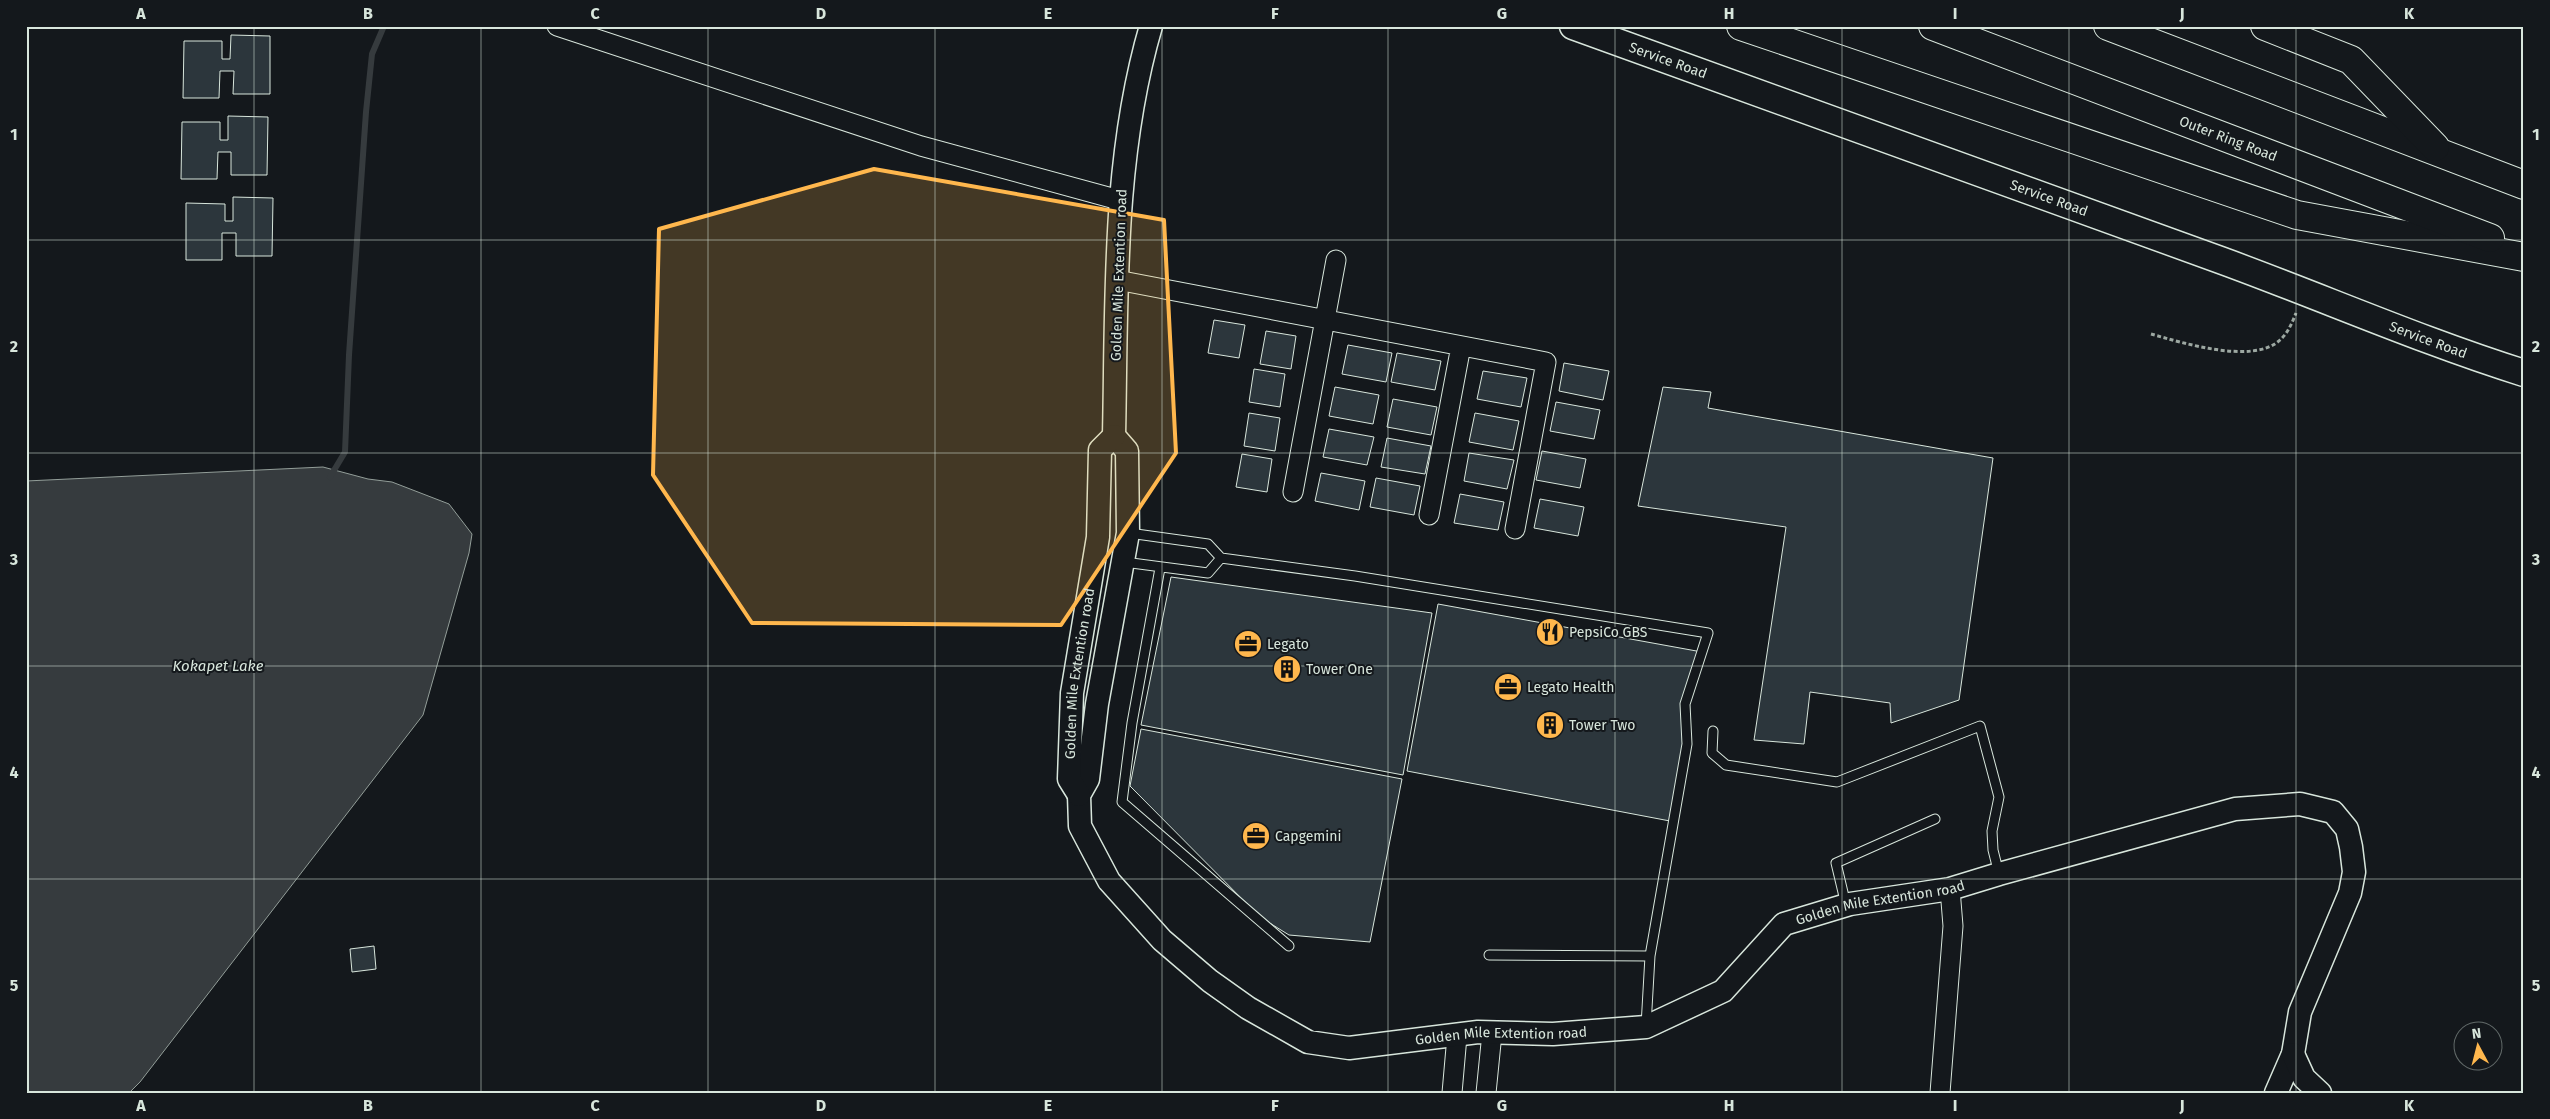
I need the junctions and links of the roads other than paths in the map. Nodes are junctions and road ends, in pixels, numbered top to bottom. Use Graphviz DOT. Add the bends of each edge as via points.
graph roads {
  1 [pos="557,26"];
  2 [pos="1151,26"];
  3 [pos="1573,26"];
  4 [pos="1741,26"];
  5 [pos="1933,26"];
  6 [pos="2108,26"];
  7 [pos="2265,26"];
  8 [pos="2441,153"];
  9 [pos="2524,184"];
  10 [pos="1119,200"];
  11 [pos="2524,251"];
  12 [pos="2524,257"];
  13 [pos="1336,260"];
  14 [pos="1117,280"];
  15 [pos="1326,320"];
  16 [pos="1461,346"];
  17 [pos="2524,373"];
  18 [pos="1114,436"];
  19 [pos="1293,492"];
  20 [pos="1429,515"];
  21 [pos="1515,529"];
  22 [pos="1128,533"];
  23 [pos="1221,558"];
  24 [pos="1124,562"];
  25 [pos="1160,568"];
  26 [pos="1713,731"];
  27 [pos="1079,794"];
  28 [pos="1935,819"];
  29 [pos="1999,874"];
  30 [pos="1950,889"];
  31 [pos="1846,905"];
  32 [pos="1289,946"];
  33 [pos="1489,955"];
  34 [pos="1650,956"];
  35 [pos="1646,1027"];
  36 [pos="1492,1033"];
  37 [pos="1457,1036"];
  38 [pos="2293,1054"];
  39 [pos="1452,1093"];
  40 [pos="1486,1093"];
  41 [pos="1940,1093"];
  42 [pos="2276,1093"];
  43 [pos="2320,1093"];
  1 -- 10 [label="street" via="921,146"];
  2 -- 10 [label="street, Golden Mile Extention road" via="1138,69"];
  3 -- 17 [label="main road, Service Road"];
  4 -- 12 [label="highway" via="2297,215"];
  5 -- 11 [label="highway, Outer Ring Road"];
  6 -- 8 [label="highway"];
  7 -- 8 [label="highway" via="2351,60"];
  8 -- 9 [label="highway"];
  10 -- 14 [label="street, Golden Mile Extention road"];
  13 -- 15 [label="street"];
  14 -- 15 [label="street"];
  14 -- 18 [label="street, Golden Mile Extention road"];
  15 -- 16 [label="street"];
  15 -- 19 [label="street"];
  16 -- 20 [label="street"];
  16 -- 21 [label="street" via="1546,362"];
  18 -- 22 [label="street, Golden Mile Extention road" via="1127,451"];
  18 -- 27 [label="street, Golden Mile Extention road" via="1100,450 1098,537 1072,693 1069,779"];
  22 -- 23 [label="lane" via="1208,544"];
  22 -- 24 [label="street, Golden Mile Extention road"];
  23 -- 25 [label="lane" via="1208,573"];
  23 -- 34 [label="lane" via="1355,576 1708,633 1685,704 1687,744"];
  24 -- 25 [label="lane"];
  24 -- 27 [label="street, Golden Mile Extention road" via="1097,704 1088,779"];
  25 -- 32 [label="lane" via="1132,723 1122,802"];
  26 -- 29 [label="lane" via="1712,753 1726,765 1837,782 1980,726 1999,797 1992,831"];
  27 -- 37 [label="street, Golden Mile Extention road" via="1080,826 1108,881 1162,940 1248,1008 1308,1042 1350,1048"];
  28 -- 31 [label="lane" via="1836,863"];
  29 -- 30 [label="street, Golden Mile Extention road"];
  29 -- 38 [label="street, Golden Mile Extention road" via="2235,809 2300,804 2333,812 2347,829 2354,872 2350,892 2300,1012"];
  30 -- 31 [label="street, Golden Mile Extention road"];
  30 -- 41 [label="street" via="1953,926"];
  31 -- 35 [label="street, Golden Mile Extention road" via="1784,924 1723,991"];
  33 -- 34 [label="lane"];
  34 -- 35 [label="lane"];
  35 -- 36 [label="street, Golden Mile Extention road" via="1553,1034"];
  36 -- 37 [label="street, Golden Mile Extention road"];
  36 -- 40 [label="street"];
  37 -- 39 [label="street"];
  38 -- 42 [label="street, Golden Mile Extention road"];
  38 -- 43 [label="street" via="2304,1078"];
}
